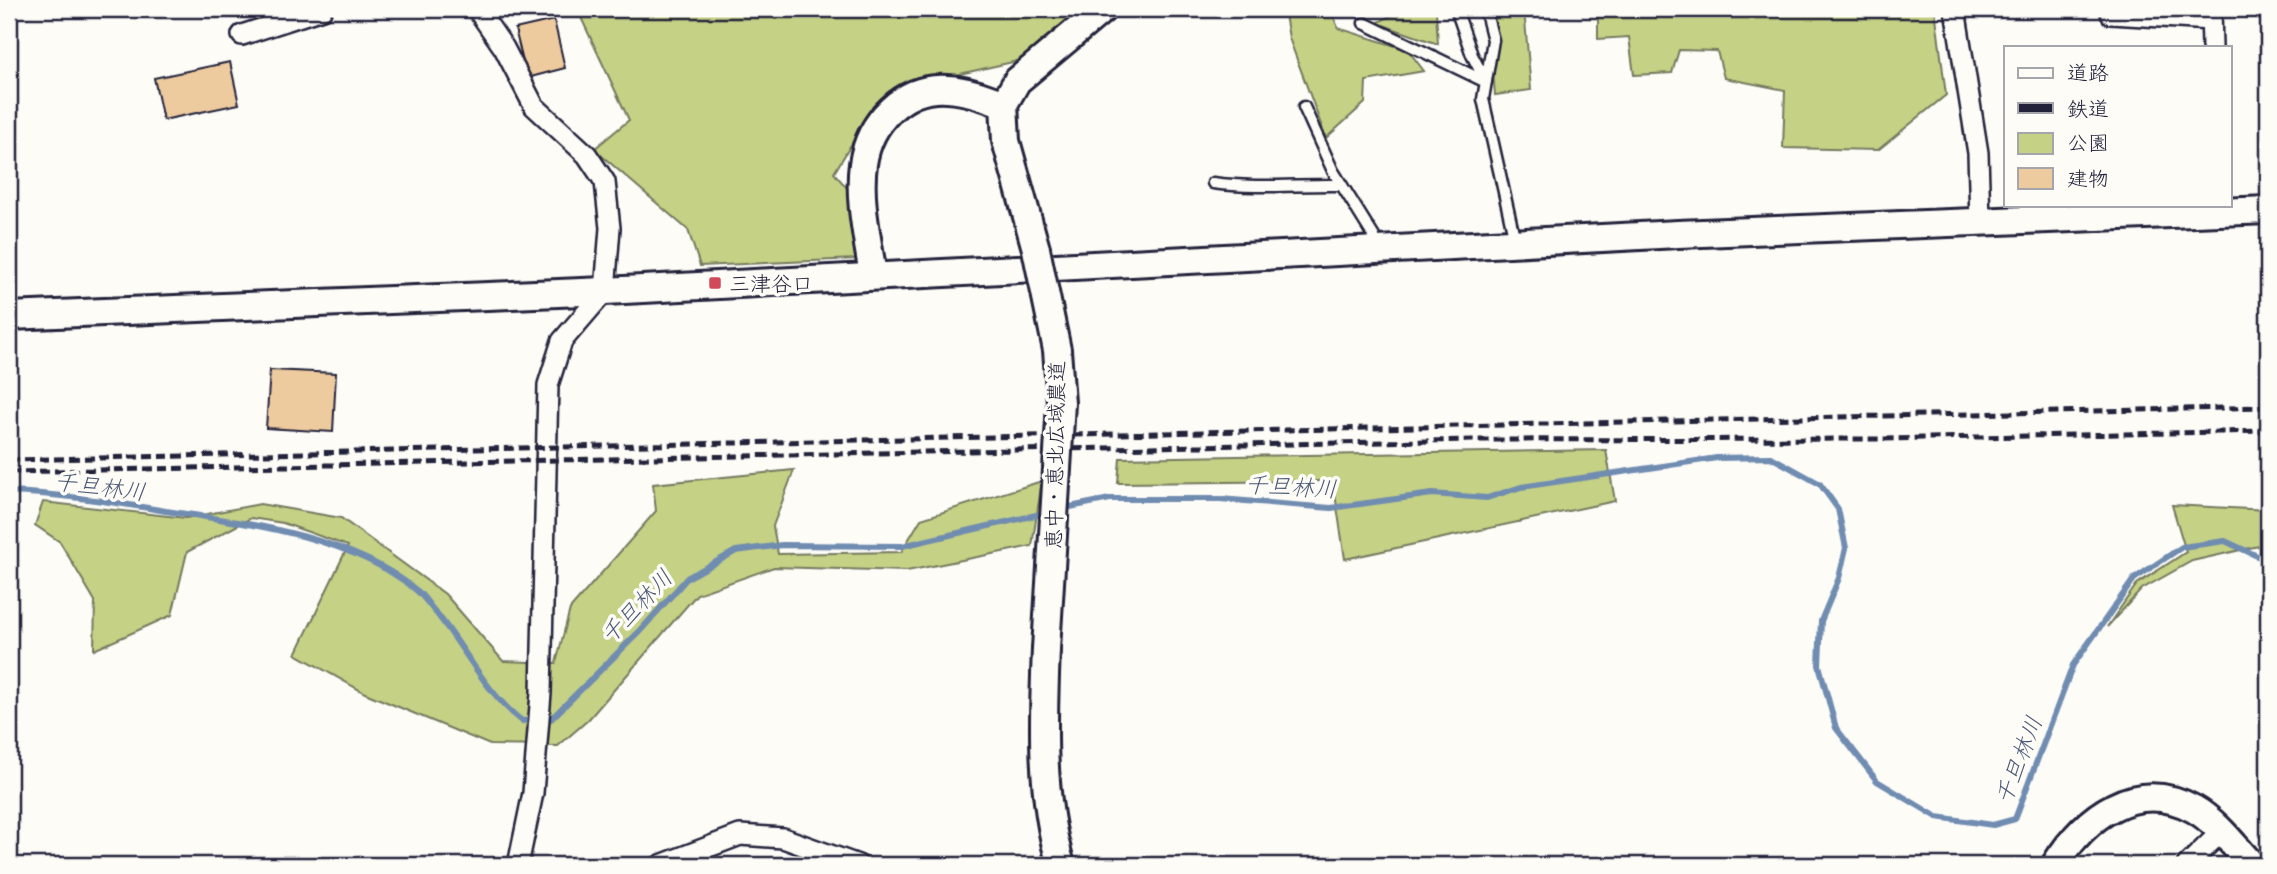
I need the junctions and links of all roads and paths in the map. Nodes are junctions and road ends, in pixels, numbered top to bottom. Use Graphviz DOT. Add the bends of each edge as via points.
graph roads {
  1 [pos="322,9"];
  2 [pos="477,9"];
  3 [pos="1103,9"];
  4 [pos="1456,9"];
  5 [pos="1485,9"];
  6 [pos="1955,9"];
  7 [pos="2111,13"];
  8 [pos="2211,14"];
  9 [pos="1364,23"];
  10 [pos="242,35"];
  11 [pos="2212,46"];
  12 [pos="1486,82"];
  13 [pos="1004,104"];
  14 [pos="1304,107"];
  15 [pos="1213,184"];
  16 [pos="1341,185"];
  17 [pos="2217,209"];
  18 [pos="2268,210"];
  19 [pos="1980,222"];
  20 [pos="1515,242"];
  21 [pos="1375,249"];
  22 [pos="873,276"];
  23 [pos="606,291"];
  24 [pos="9,316"];
  25 [pos="2221,832"];
  26 [pos="518,865"];
  27 [pos="661,865"];
  28 [pos="858,865"];
  29 [pos="1060,865"];
  30 [pos="2055,865"];
  31 [pos="2187,865"];
  32 [pos="2252,865"];
  1 -- 10 [label="street"];
  2 -- 23 [label="street" via="504,48 534,106 587,155 605,182 610,228"];
  3 -- 13 [label="street" via="1017,81"];
  4 -- 12 [label="lane"];
  5 -- 12 [label="lane" via="1493,40"];
  6 -- 19 [label="street" via="1978,153"];
  7 -- 8 [label="street"];
  8 -- 11 [label="street"];
  9 -- 12 [label="lane"];
  12 -- 20 [label="lane" via="1483,99"];
  13 -- 22 [label="street" via="944,88 905,98 878,121 863,164 862,195"];
  13 -- 29 [label="street, 恵中・恵北広域農道, bridge" via="1006,141 1058,351 1061,403 1044,754"];
  14 -- 16 [label="lane"];
  15 -- 16 [label="lane" via="1266,189"];
  16 -- 21 [label="lane" via="1374,237"];
  17 -- 18 [label="street"];
  17 -- 19 [label="street"];
  19 -- 20 [label="street"];
  20 -- 21 [label="street"];
  21 -- 22 [label="street"];
  22 -- 23 [label="street"];
  23 -- 24 [label="street"];
  23 -- 26 [label="street" via="562,341 548,385 541,693 534,793"];
  25 -- 30 [label="street" via="2181,803 2146,798 2096,816 2081,828"];
  25 -- 31 [label="street"];
  25 -- 32 [label="street"];
  27 -- 28 [label="street" via="740,835 783,838"];
}
